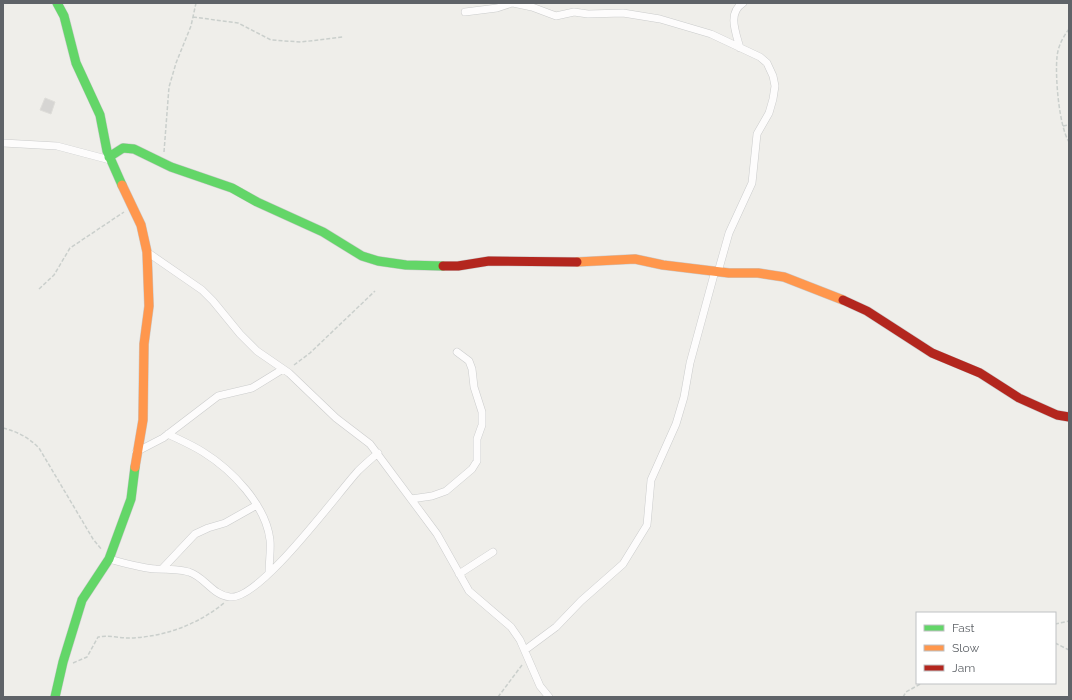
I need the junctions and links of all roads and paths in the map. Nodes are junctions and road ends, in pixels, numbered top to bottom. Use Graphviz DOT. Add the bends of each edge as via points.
graph roads {
  1 [pos="57,3"];
  2 [pos="196,3"];
  3 [pos="512,3"];
  4 [pos="743,3"];
  5 [pos="465,12"];
  6 [pos="193,17"];
  7 [pos="1069,29"];
  8 [pos="343,38"];
  9 [pos="740,48"];
  10 [pos="1069,125"];
  11 [pos="1063,126"];
  12 [pos="1069,142"];
  13 [pos="3,143"];
  14 [pos="110,158"];
  15 [pos="163,164"];
  16 [pos="136,210"];
  17 [pos="147,252"];
  18 [pos="716,272"];
  19 [pos="39,289"];
  20 [pos="375,291"];
  21 [pos="456,352"];
  22 [pos="284,370"];
  23 [pos="1069,417"];
  24 [pos="3,428"];
  25 [pos="168,434"];
  26 [pos="136,452"];
  27 [pos="378,454"];
  28 [pos="411,499"];
  29 [pos="257,505"];
  30 [pos="493,552"];
  31 [pos="108,559"];
  32 [pos="162,569"];
  33 [pos="269,573"];
  34 [pos="459,574"];
  35 [pos="231,597"];
  36 [pos="1069,621"];
  37 [pos="1056,624"];
  38 [pos="1056,644"];
  39 [pos="1069,650"];
  40 [pos="526,654"];
  41 [pos="62,665"];
  42 [pos="920,684"];
  43 [pos="55,697"];
  44 [pos="498,697"];
  45 [pos="549,697"];
  46 [pos="903,697"];
  1 -- 14 [label="street" via="64,16 76,63 100,115"];
  2 -- 6 [label="path"];
  3 -- 5 [label="street" via="497,8"];
  3 -- 9 [label="street" via="556,16 574,12 623,13 660,19 711,34"];
  4 -- 9 [label="street" via="733,20"];
  6 -- 8 [label="path" via="238,23 271,40 301,42"];
  6 -- 15 [label="path" via="169,87"];
  7 -- 11 [label="path" via="1061,41 1057,57 1059,110"];
  9 -- 18 [label="street" via="767,63 775,86 769,113 757,134 752,183 729,233"];
  10 -- 11 [label="path"];
  11 -- 12 [label="path"];
  13 -- 14 [label="street" via="57,146"];
  14 -- 15 [label="street" via="118,150 127,148"];
  14 -- 16 [label="street"];
  15 -- 18 [label="street" via="232,188 257,202 302,221 362,256 378,262 458,266 489,261 563,263 635,259"];
  16 -- 17 [label="street"];
  16 -- 19 [label="path" via="120,214 75,243 54,275"];
  17 -- 22 [label="street" via="202,290 257,351"];
  17 -- 26 [label="street" via="149,306 144,344 142,420"];
  18 -- 23 [label="street" via="758,272 784,277 818,289 867,311 932,353 980,373 1019,398 1057,415"];
  18 -- 40 [label="street" via="691,357 676,424 651,480 647,525 623,564"];
  20 -- 22 [label="path" via="310,353"];
  21 -- 28 [label="street" via="469,361 482,412 482,425 477,439 477,461 472,469 446,491"];
  22 -- 25 [label="street" via="252,388 218,396"];
  22 -- 27 [label="street" via="336,418 361,436"];
  24 -- 31 [label="path" via="29,439 39,448 93,539"];
  25 -- 26 [label="street"];
  25 -- 29 [label="street" via="204,452 217,462 246,489"];
  26 -- 31 [label="street" via="131,499"];
  27 -- 28 [label="street"];
  27 -- 33 [label="street" via="358,471 298,543"];
  28 -- 34 [label="street" via="437,534"];
  29 -- 32 [label="street" via="225,523 195,534"];
  29 -- 33 [label="street" via="270,539"];
  30 -- 34 [label="street"];
  31 -- 32 [label="street"];
  31 -- 41 [label="street" via="82,600"];
  32 -- 35 [label="street" via="181,570 200,577 213,590"];
  33 -- 35 [label="street" via="249,589"];
  34 -- 40 [label="street" via="474,597 511,626"];
  35 -- 41 [label="path" via="198,621 173,631 146,637 98,637 87,657"];
  36 -- 37 [label="path"];
  38 -- 39 [label="path"];
  40 -- 44 [label="path"];
  40 -- 45 [label="street" via="540,686"];
  41 -- 43 [label="street"];
  42 -- 46 [label="path" via="906,692"];
}
